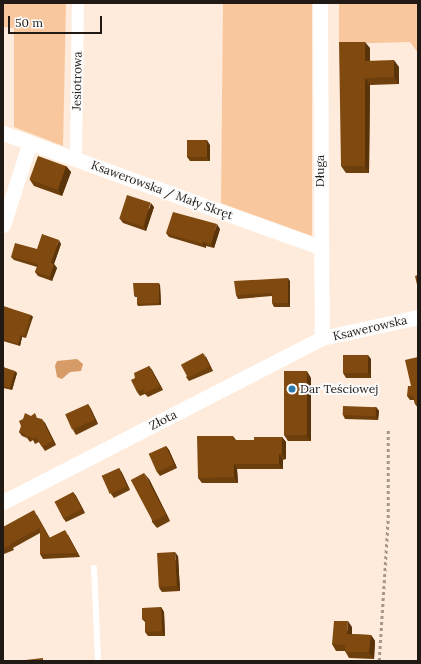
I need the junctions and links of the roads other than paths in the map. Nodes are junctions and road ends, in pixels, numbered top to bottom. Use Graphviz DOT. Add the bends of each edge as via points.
graph roads {
  1 [pos="78,3"];
  2 [pos="320,3"];
  3 [pos="3,133"];
  4 [pos="30,142"];
  5 [pos="76,159"];
  6 [pos="3,225"];
  7 [pos="320,247"];
  8 [pos="418,317"];
  9 [pos="322,338"];
  10 [pos="3,502"];
  11 [pos="94,568"];
  12 [pos="98,661"];
  1 -- 5 [label="street, Jesiotrowa"];
  2 -- 7 [label="street, Długa"];
  3 -- 4 [label="street, Ksawerowska / Mały Skręt"];
  4 -- 5 [label="street, Ksawerowska / Mały Skręt"];
  4 -- 6 [label="street"];
  5 -- 7 [label="street, Ksawerowska / Mały Skręt"];
  7 -- 9 [label="street, Długa"];
  8 -- 9 [label="street, Ksawerowska"];
  9 -- 10 [label="street, Złota"];
  11 -- 12 [label="lane"];
}
